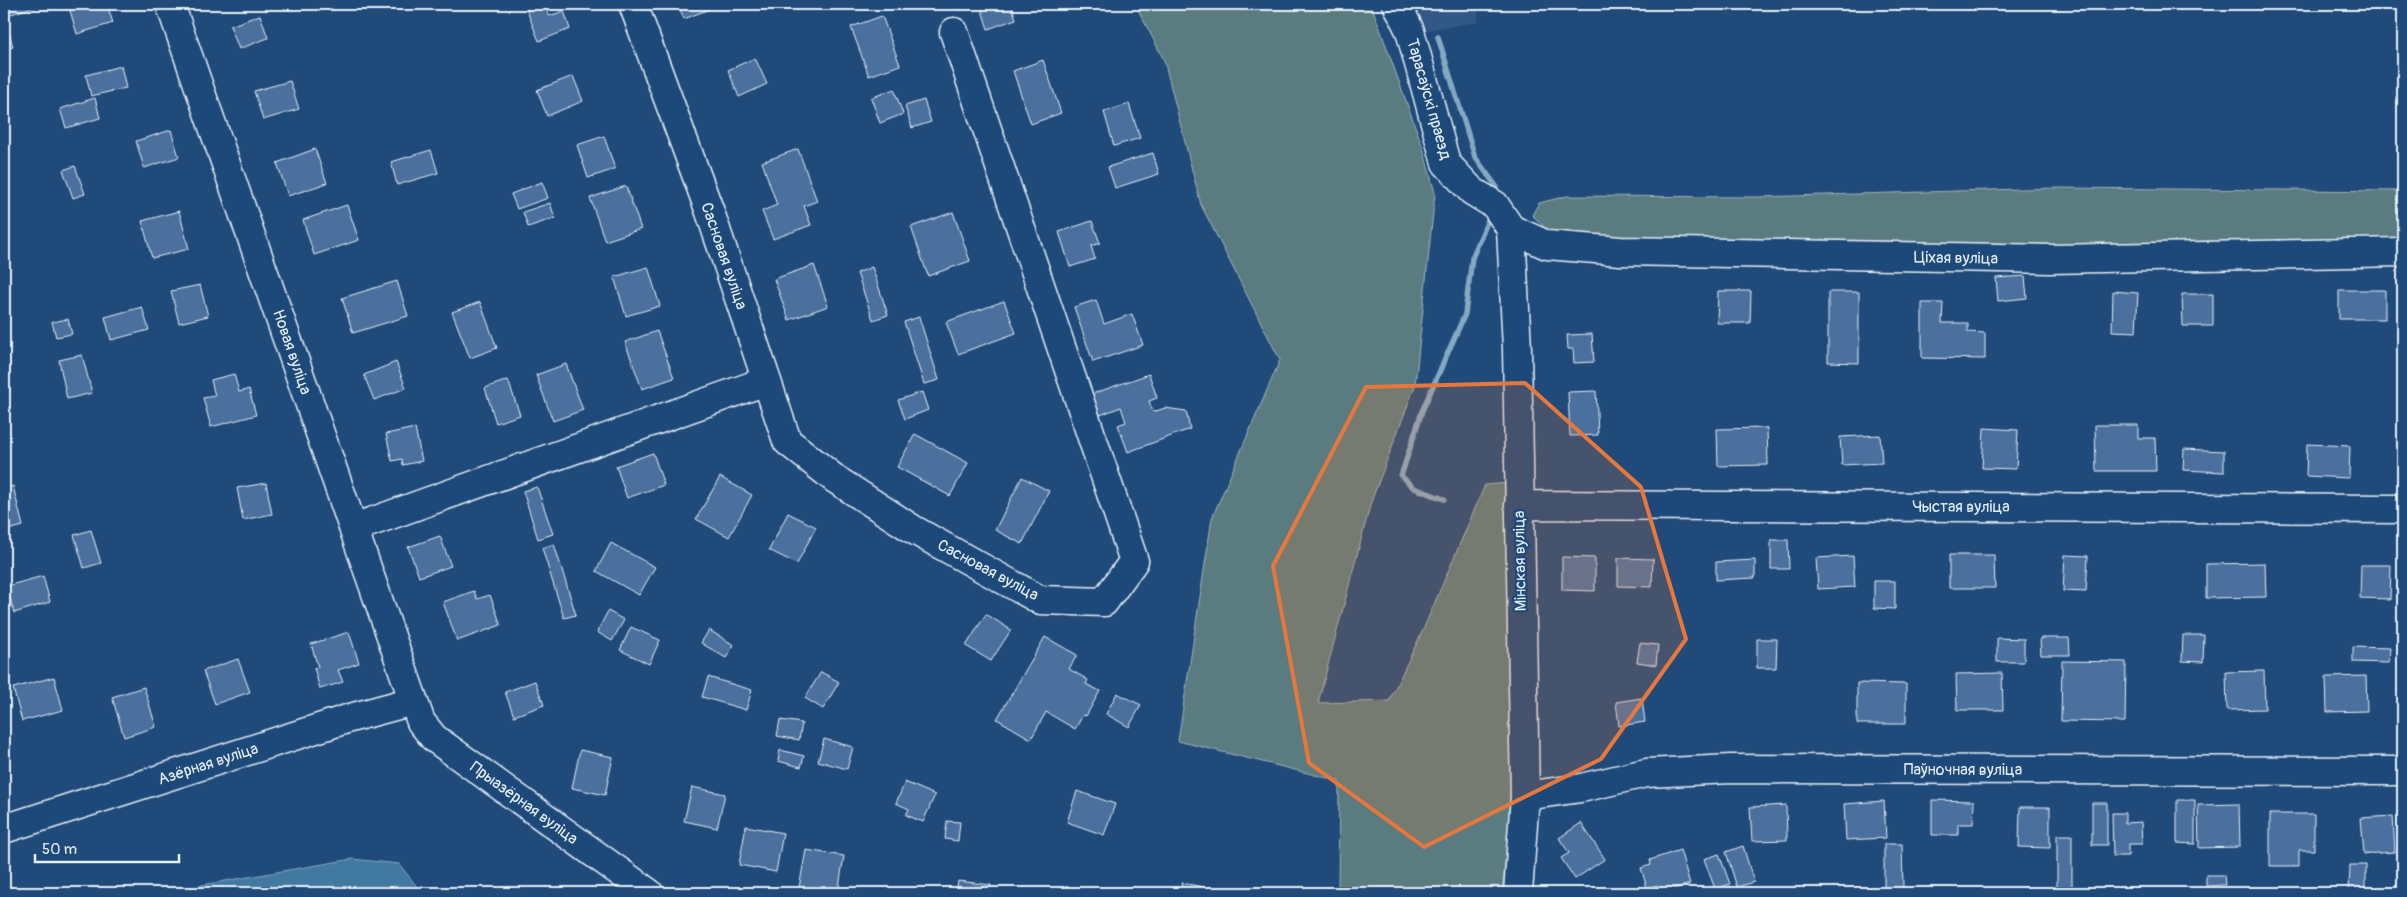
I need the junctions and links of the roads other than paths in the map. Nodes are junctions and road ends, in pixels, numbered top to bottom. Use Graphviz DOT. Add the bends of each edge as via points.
graph roads {
  1 [pos="170,4"];
  2 [pos="633,4"];
  3 [pos="1397,4"];
  4 [pos="954,32"];
  5 [pos="1511,229"];
  6 [pos="2403,252"];
  7 [pos="766,381"];
  8 [pos="1519,505"];
  9 [pos="2403,509"];
  10 [pos="354,528"];
  11 [pos="413,701"];
  12 [pos="2403,771"];
  13 [pos="1525,796"];
  14 [pos="6,820"];
  15 [pos="649,893"];
  16 [pos="1518,893"];
  1 -- 10 [label="street, Новая вуліца"];
  2 -- 7 [label="street, Сасновая вуліца" via="710,212"];
  3 -- 5 [label="street, Тарасаўскі праезд" via="1410,31 1446,163 1472,191 1495,205"];
  4 -- 7 [label="street, Сасновая вуліца" via="1134,561 1104,602 1040,600 914,530 835,479 787,441"];
  5 -- 6 [label="street, Ціхая вуліца" via="1547,245 1620,251 2050,259"];
  5 -- 8 [label="street, Мінская вуліца" via="1517,349"];
  7 -- 10 [label="street"];
  8 -- 9 [label="street, Чыстая вуліца"];
  8 -- 13 [label="street, Мінская вуліца"];
  10 -- 11 [label="street, Новая вуліца"];
  11 -- 14 [label="street, Азёрная вуліца"];
  11 -- 15 [label="street, Прыазёрная вуліца" via="421,722 434,738"];
  12 -- 13 [label="street, Паўночная вуліца" via="1731,769 1646,773 1581,788"];
  13 -- 16 [label="street, Мінская вуліца"];
}
